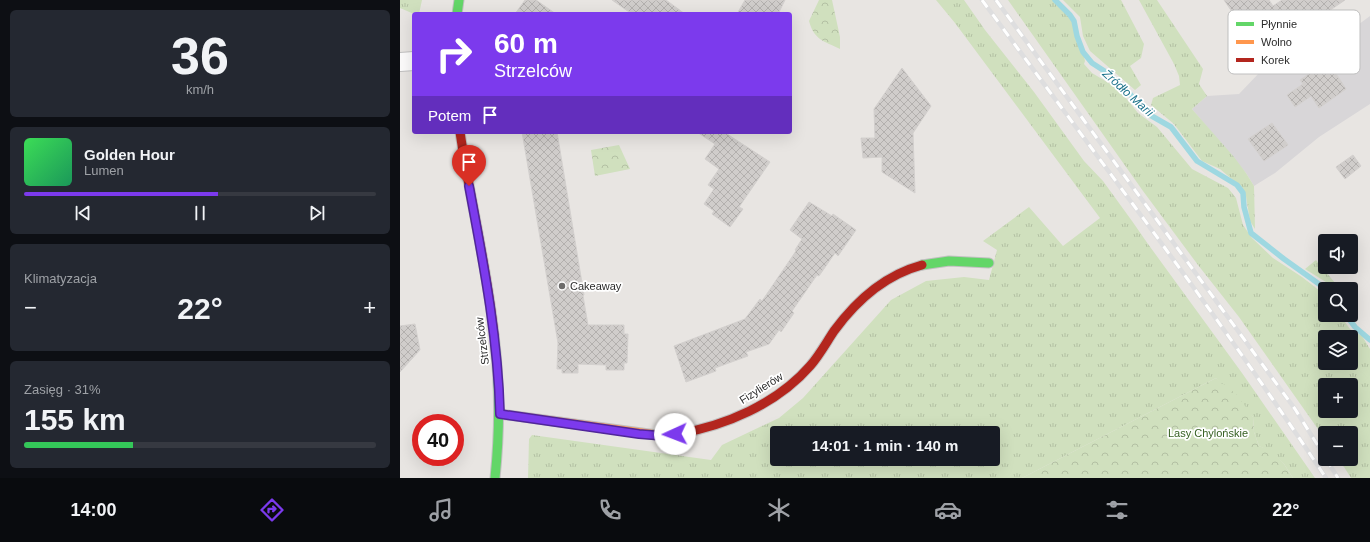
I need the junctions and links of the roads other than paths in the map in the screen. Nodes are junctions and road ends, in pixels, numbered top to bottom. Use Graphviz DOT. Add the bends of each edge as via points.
graph roads {
  1 [pos="459,0"];
  2 [pos="457,12"];
  3 [pos="412,61"];
  4 [pos="400,62"];
  5 [pos="460,134"];
  6 [pos="989,263"];
  7 [pos="500,414"];
  8 [pos="495,478"];
  1 -- 2 [label="street"];
  3 -- 4 [label="street"];
  5 -- 7 [label="street, Strzelców" via="490,307"];
  6 -- 7 [label="street, Fizylierów" via="943,260 917,265 897,273 855,305 808,367 790,384 753,409 706,428 664,436"];
  7 -- 8 [label="street, Strzelców"];
}
